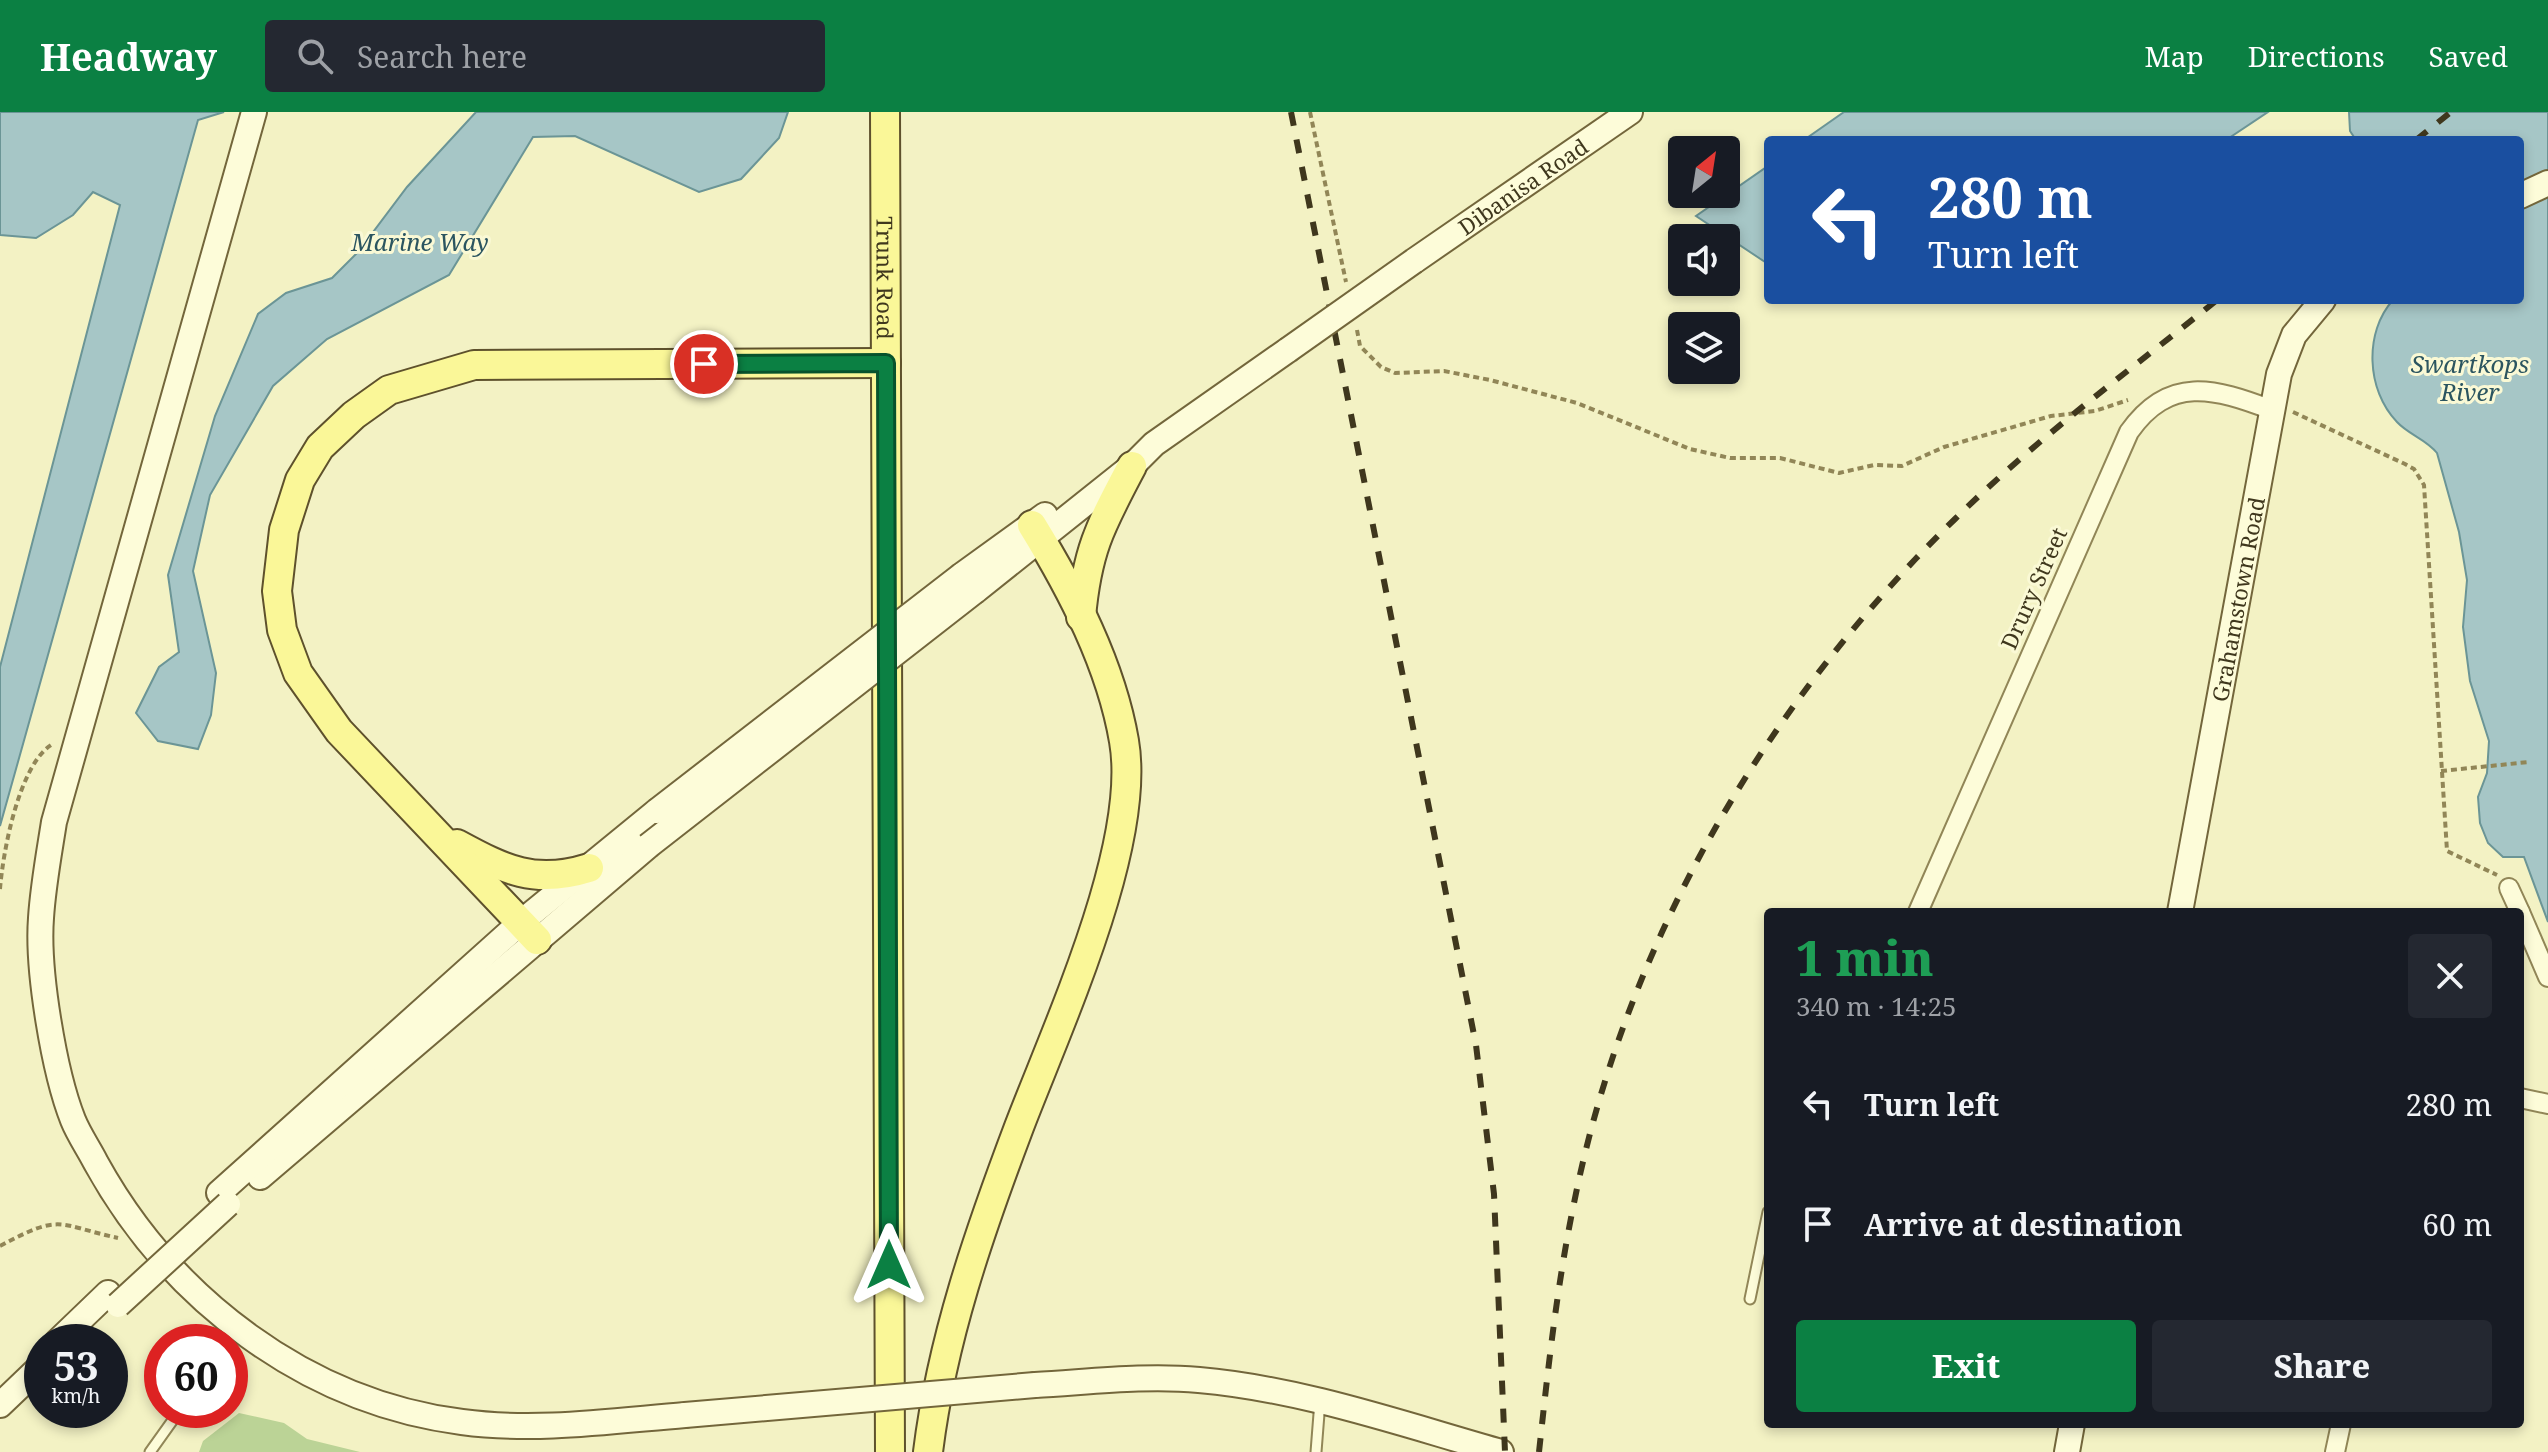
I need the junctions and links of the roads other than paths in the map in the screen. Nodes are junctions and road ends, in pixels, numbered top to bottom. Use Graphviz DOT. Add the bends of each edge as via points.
graph roads {
  1 [pos="254,112"];
  2 [pos="885,112"];
  3 [pos="1630,112"];
  4 [pos="2548,183"];
  5 [pos="2524,194"];
  6 [pos="2320,304"];
  7 [pos="886,363"];
  8 [pos="2272,406"];
  9 [pos="1154,444"];
  10 [pos="1132,466"];
  11 [pos="1036,532"];
  12 [pos="968,583"];
  13 [pos="1081,617"];
  14 [pos="432,830"];
  15 [pos="589,868"];
  16 [pos="2509,888"];
  17 [pos="1917,908"];
  18 [pos="2181,908"];
  19 [pos="2518,908"];
  20 [pos="2524,921"];
  21 [pos="529,932"];
  22 [pos="2548,977"];
  23 [pos="2524,1099"];
  24 [pos="2548,1104"];
  25 [pos="1764,1231"];
  26 [pos="113,1299"];
  27 [pos="1750,1299"];
  28 [pos="80,1324"];
  29 [pos="91,1324"];
  30 [pos="24,1382"];
  31 [pos="1320,1401"];
  32 [pos="0,1405"];
  33 [pos="167,1428"];
  34 [pos="2071,1428"];
  35 [pos="2340,1428"];
  36 [pos="150,1452"];
  37 [pos="890,1452"];
  38 [pos="928,1452"];
  39 [pos="1316,1452"];
  40 [pos="1501,1452"];
  41 [pos="2067,1452"];
  42 [pos="2335,1452"];
  1 -- 31 [label="main road, bridge" via="54,822 40,919 56,1052 73,1120 142,1238 237,1335 336,1387 378,1403 461,1422 570,1425 1145,1378 1197,1380"];
  2 -- 7 [label="main road, Trunk Road"];
  3 -- 9 [label="main road, Dibanisa Road, bridge"];
  4 -- 5 [label="main road"];
  6 -- 8 [label="main road, Grahamstown Road" via="2285,353"];
  7 -- 14 [label="main road" via="474,365 389,390 320,447 300,480 284,530 277,591 282,630 298,673 339,731"];
  7 -- 37 [label="main road, Trunk Road"];
  8 -- 17 [label="street, Drury Street" via="2195,391 2162,398 2142,413 2122,446"];
  8 -- 18 [label="main road, Grahamstown Road"];
  9 -- 10 [label="main road"];
  9 -- 11 [label="main road" via="1094,478"];
  10 -- 11 [label="main road"];
  10 -- 13 [label="main road" via="1096,535"];
  11 -- 12 [label="main road"];
  11 -- 13 [label="main road"];
  12 -- 15 [label="main road, bridge" via="657,811"];
  12 -- 21 [label="main road, bridge" via="648,846"];
  13 -- 38 [label="main road" via="1111,686 1125,742 1124,817 1085,954 974,1249 944,1358"];
  14 -- 15 [label="main road" via="487,860 530,875 549,878"];
  14 -- 21 [label="main road"];
  15 -- 21 [label="main road"];
  16 -- 19 [label="street"];
  20 -- 22 [label="street"];
  21 -- 26 [label="main road, bridge"];
  23 -- 24 [label="street"];
  25 -- 27 [label="lane"];
  26 -- 28 [label="main road"];
  26 -- 29 [label="main road"];
  30 -- 32 [label="main road"];
  31 -- 39 [label="lane"];
  31 -- 40 [label="main road"];
  33 -- 36 [label="lane"];
  34 -- 41 [label="main road"];
  35 -- 42 [label="street"];
}
